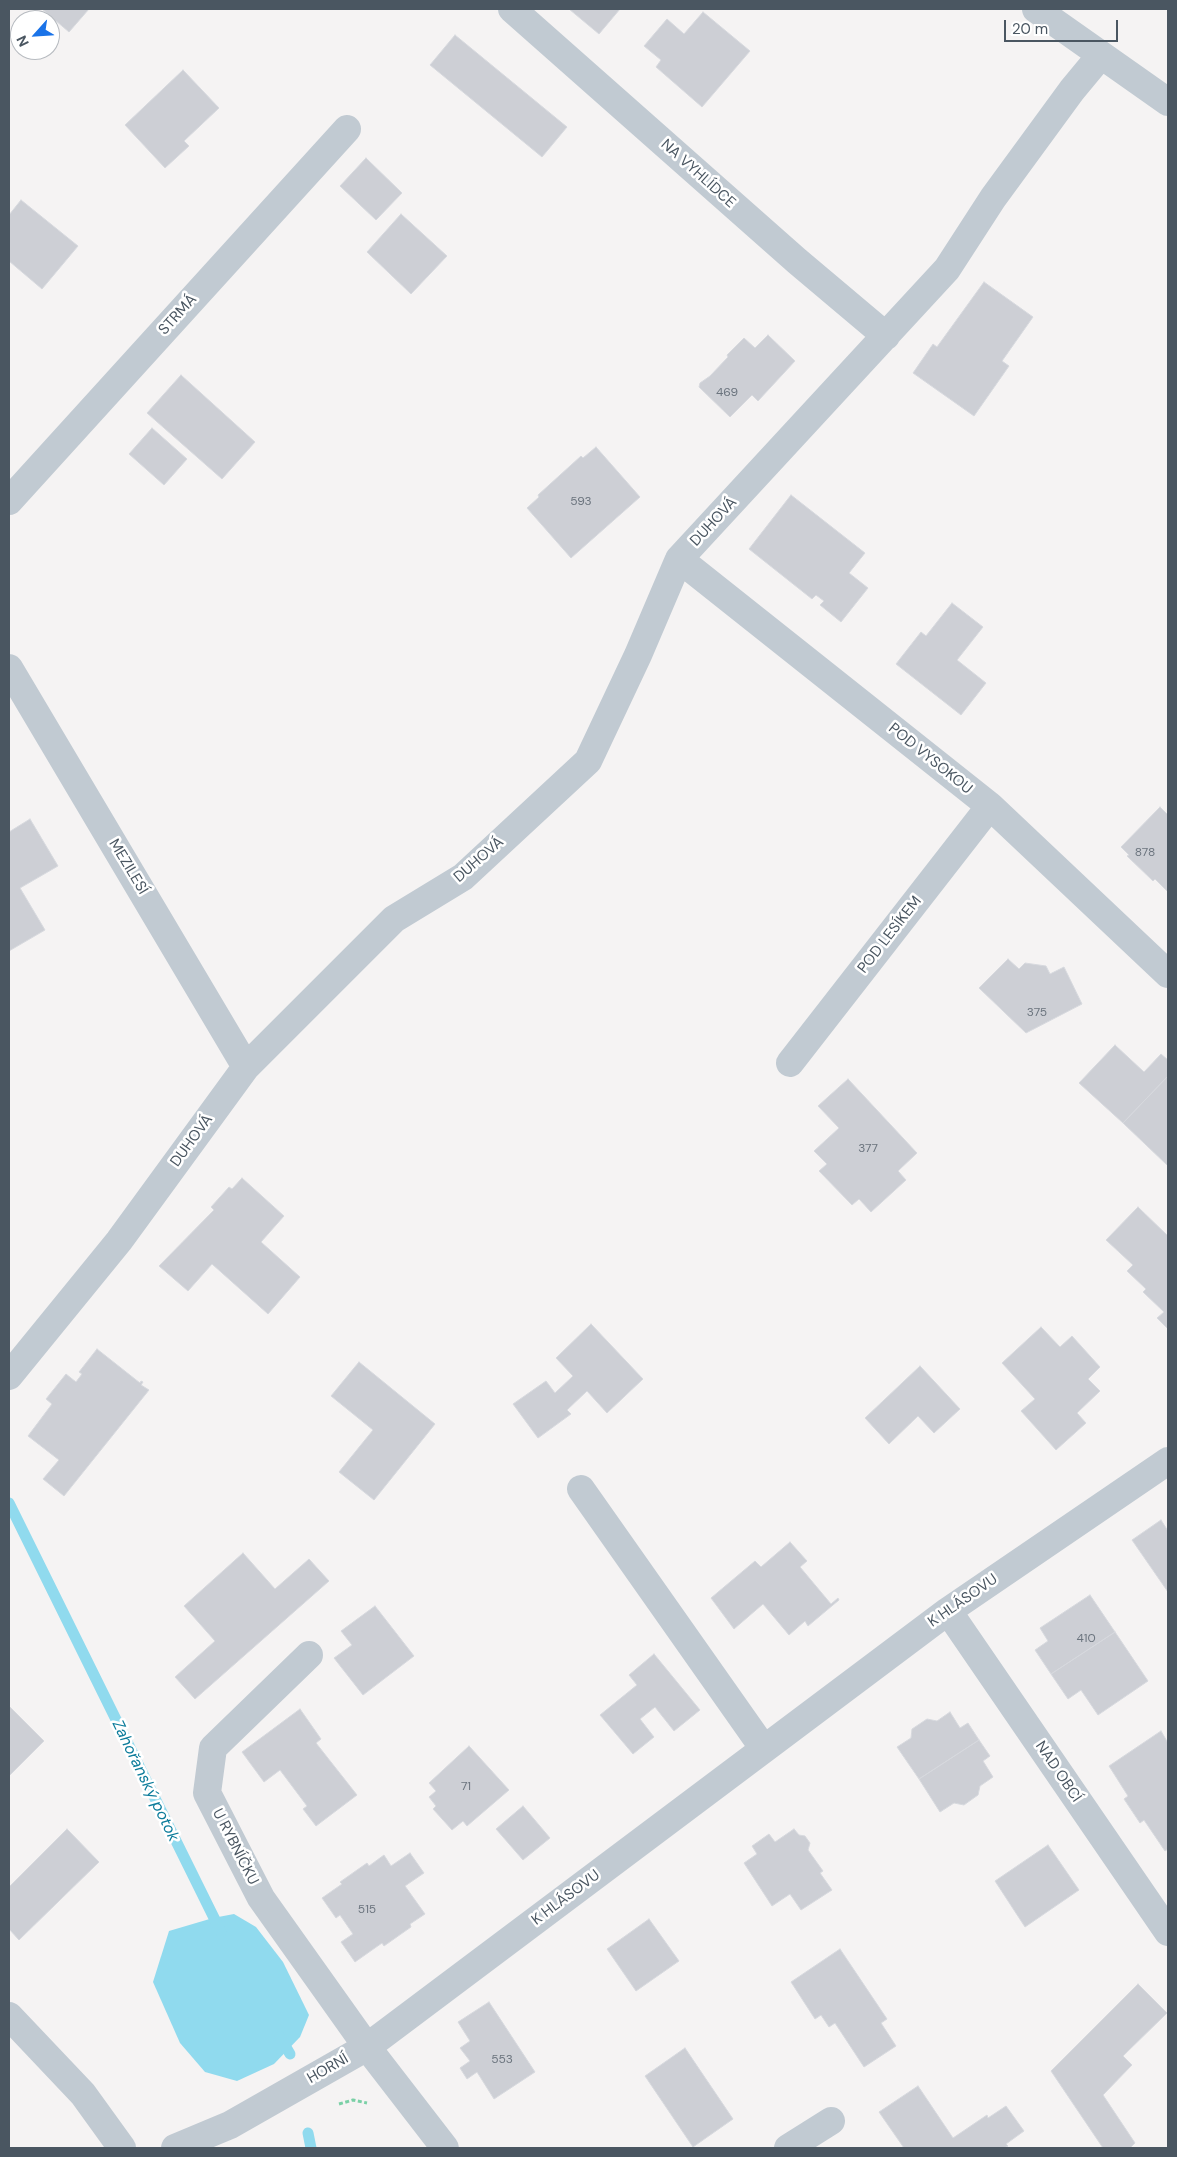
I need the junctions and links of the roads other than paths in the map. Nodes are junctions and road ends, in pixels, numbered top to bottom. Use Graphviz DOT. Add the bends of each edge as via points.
graph roads {
  1 [pos="512,9"];
  2 [pos="1036,9"];
  3 [pos="1100,55"];
  4 [pos="1165,94"];
  5 [pos="346,129"];
  6 [pos="886,336"];
  7 [pos="9,501"];
  8 [pos="679,559"];
  9 [pos="9,668"];
  10 [pos="990,806"];
  11 [pos="1168,974"];
  12 [pos="790,1063"];
  13 [pos="246,1067"];
  14 [pos="9,1376"];
  15 [pos="1168,1461"];
  16 [pos="581,1489"];
  17 [pos="948,1611"];
  18 [pos="309,1655"];
  19 [pos="764,1749"];
  20 [pos="1168,1932"];
  21 [pos="9,2016"];
  22 [pos="367,2047"];
  23 [pos="830,2121"];
  24 [pos="122,2148"];
  25 [pos="175,2148"];
  26 [pos="445,2148"];
  27 [pos="788,2148"];
  1 -- 6 [label="street, NA VYHLÍDCE"];
  2 -- 3 [label="street"];
  3 -- 4 [label="street"];
  3 -- 6 [label="street, DUHOVÁ" via="993,198 947,268"];
  5 -- 7 [label="street, STRMÁ"];
  6 -- 8 [label="street, DUHOVÁ"];
  8 -- 10 [label="street, POD VYSOKOU"];
  8 -- 13 [label="street, DUHOVÁ" via="588,761 463,877 394,919"];
  9 -- 13 [label="street, MEZILESÍ"];
  10 -- 11 [label="street, POD VYSOKOU"];
  10 -- 12 [label="street, POD LESÍKEM"];
  13 -- 14 [label="street, DUHOVÁ" via="119,1241"];
  15 -- 17 [label="street, K HLÁSOVU"];
  16 -- 19 [label="street"];
  17 -- 19 [label="street, K HLÁSOVU"];
  17 -- 20 [label="street, NAD OBCÍ"];
  18 -- 22 [label="street, U RYBNÍČKU" via="213,1748 207,1793 260,1898"];
  19 -- 22 [label="street, K HLÁSOVU"];
  21 -- 24 [label="street" via="83,2094"];
  22 -- 25 [label="street, HORNÍ" via="230,2125"];
  22 -- 26 [label="street"];
  23 -- 27 [label="street"];
}
